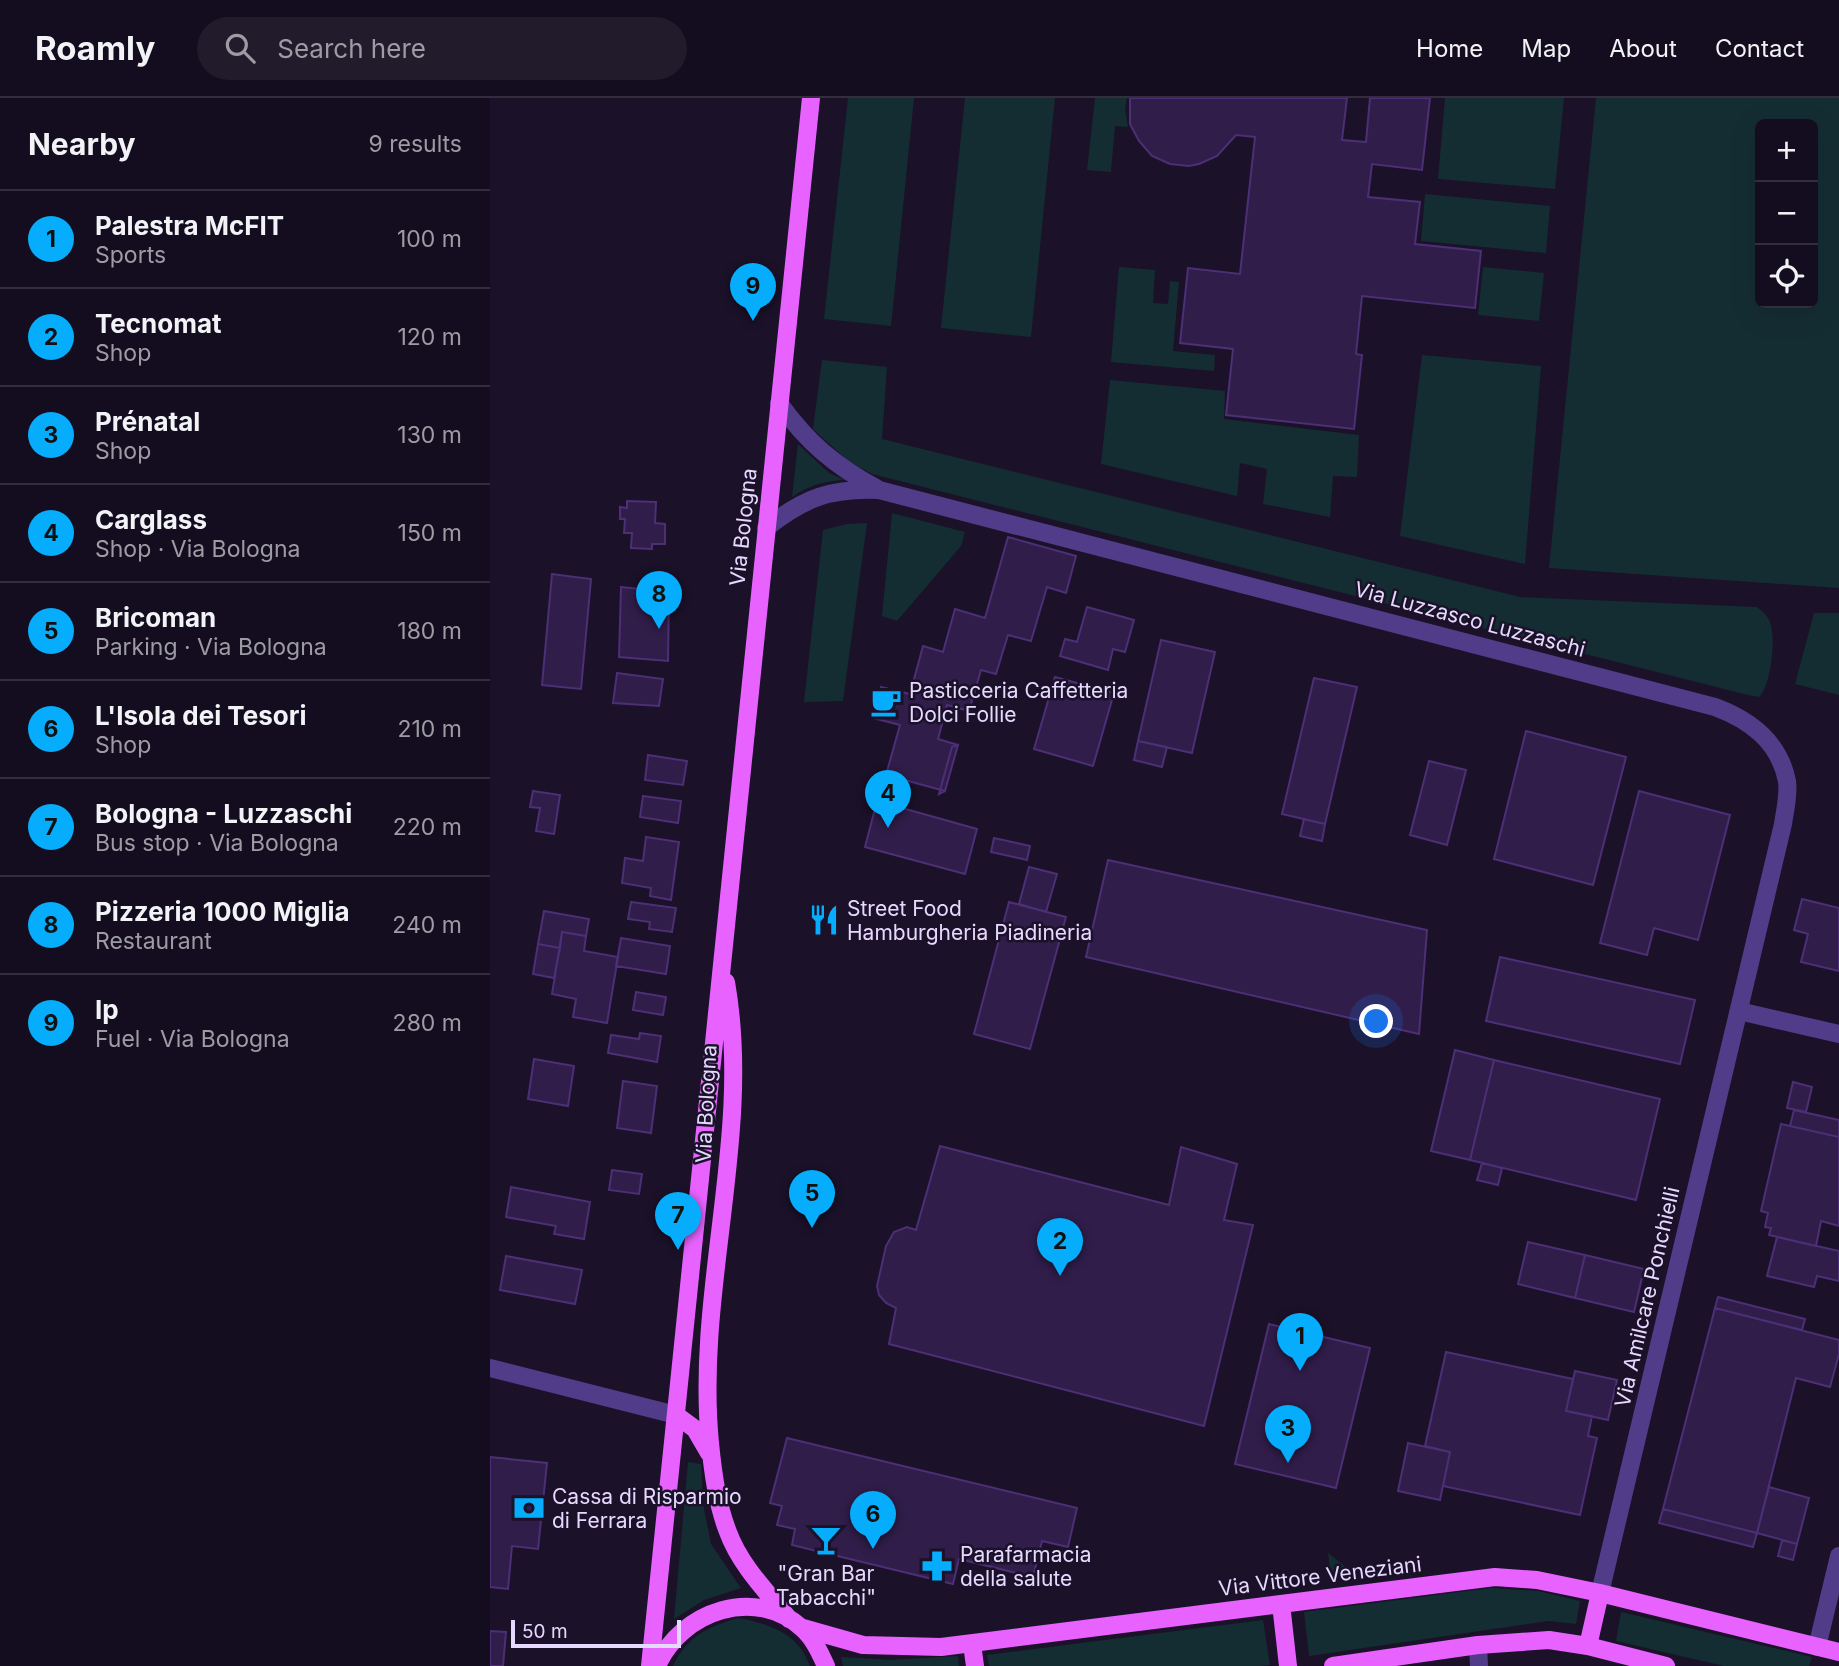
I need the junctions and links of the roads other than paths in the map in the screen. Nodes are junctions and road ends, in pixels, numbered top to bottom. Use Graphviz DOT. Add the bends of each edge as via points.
graph roads {
  1 [pos="811,98"];
  2 [pos="779,403"];
  3 [pos="879,490"];
  4 [pos="766,528"];
  5 [pos="722,961"];
  6 [pos="1739,1011"];
  7 [pos="1839,1034"];
  8 [pos="490,1368"];
  9 [pos="676,1415"];
  10 [pos="712,1460"];
  11 [pos="1839,1556"];
  12 [pos="1600,1593"];
  13 [pos="1281,1604"];
  14 [pos="796,1623"];
  15 [pos="972,1644"];
  16 [pos="1478,1646"];
  17 [pos="1588,1646"];
  18 [pos="1827,1654"];
  19 [pos="650,1666"];
  20 [pos="657,1666"];
  21 [pos="826,1666"];
  22 [pos="975,1666"];
  23 [pos="1288,1666"];
  24 [pos="1332,1666"];
  25 [pos="1479,1666"];
  26 [pos="1666,1666"];
  1 -- 2 [label="main road, Via Bologna"];
  2 -- 3 [label="street, Via Luzzasco Luzzaschi" via="827,458"];
  2 -- 4 [label="main road, Via Bologna"];
  3 -- 4 [label="street, Via Luzzasco Luzzaschi" via="818,495"];
  3 -- 6 [label="street, Via Luzzasco Luzzaschi" via="1715,707 1755,726 1778,757 1787,797"];
  4 -- 5 [label="main road, Via Bologna"];
  5 -- 9 [label="main road, Via Bologna"];
  5 -- 10 [label="main road, Via Bologna" via="731,1010 735,1080 709,1336 707,1407"];
  6 -- 7 [label="street"];
  6 -- 12 [label="street, Via Amilcare Ponchielli"];
  8 -- 9 [label="street"];
  9 -- 10 [label="main road, Via Bologna" via="695,1429"];
  9 -- 19 [label="main road, Via Bologna"];
  10 -- 14 [label="main road, Via Bologna" via="728,1534 754,1576"];
  11 -- 18 [label="street"];
  12 -- 13 [label="main road, Via Vittore Veneziani" via="1495,1577"];
  12 -- 17 [label="main road"];
  12 -- 18 [label="main road, Via Vittore Veneziani"];
  13 -- 15 [label="main road, Via Vittore Veneziani"];
  13 -- 23 [label="main road"];
  14 -- 15 [label="main road, Via Vittore Veneziani" via="863,1645"];
  14 -- 20 [label="main road" via="761,1608 718,1610 677,1635"];
  14 -- 21 [label="main road, Via Bologna" via="813,1640"];
  15 -- 22 [label="main road"];
  16 -- 17 [label="main road" via="1549,1640"];
  16 -- 24 [label="main road"];
  16 -- 25 [label="street"];
  17 -- 26 [label="main road"];
}
